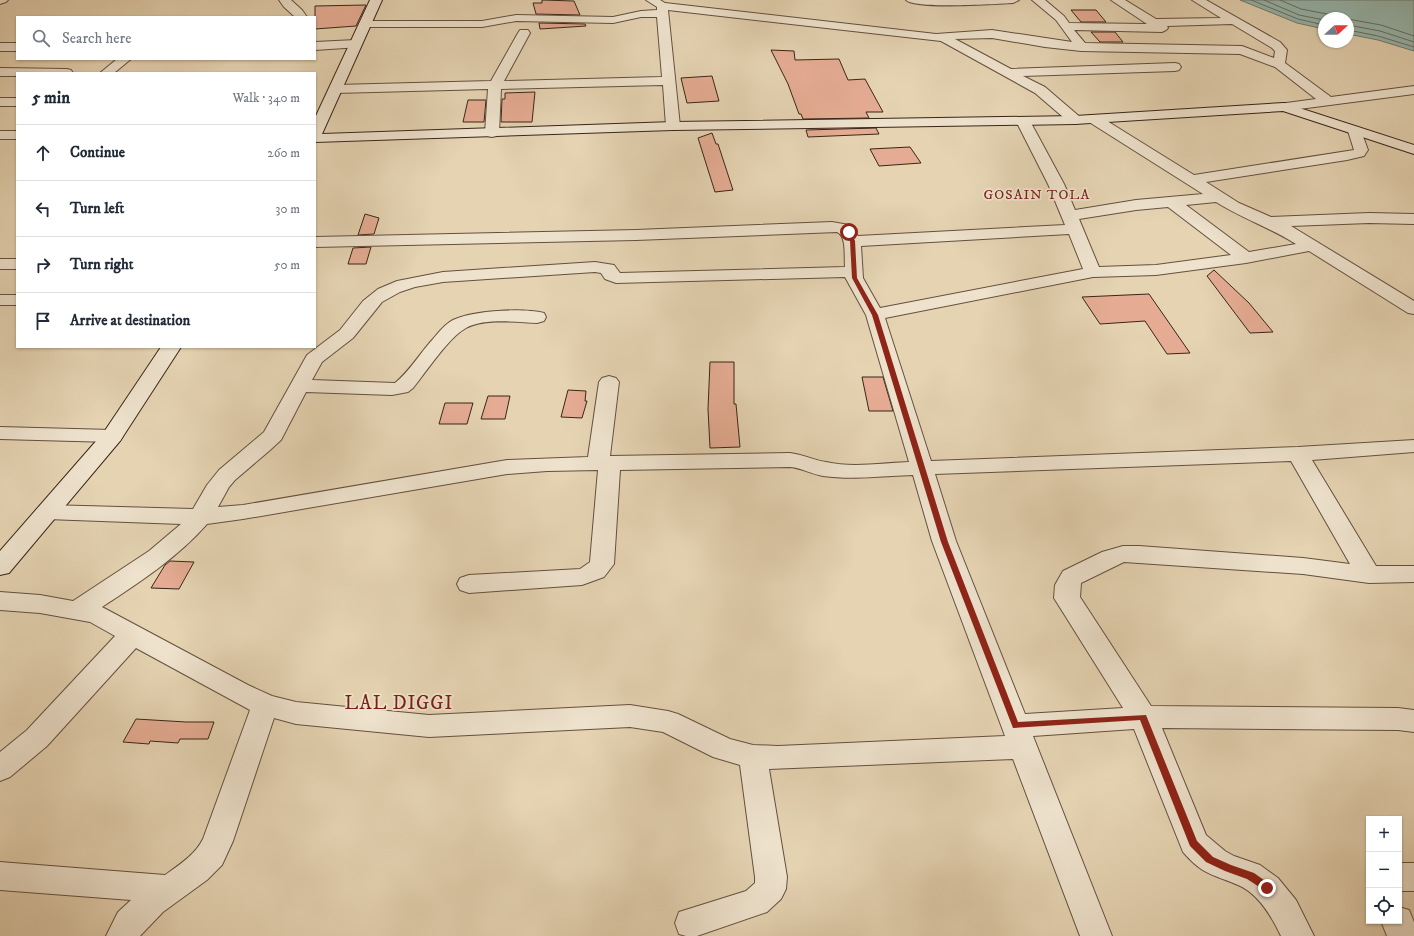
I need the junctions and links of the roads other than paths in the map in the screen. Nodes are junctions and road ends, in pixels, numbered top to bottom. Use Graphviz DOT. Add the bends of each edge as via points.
graph roads {
  1 [pos="285,0"];
  2 [pos="376,0"];
  3 [pos="912,0"];
  4 [pos="975,0"];
  5 [pos="1013,0"];
  6 [pos="1038,0"];
  7 [pos="1117,0"];
  8 [pos="1198,0"];
  9 [pos="929,1"];
  10 [pos="659,6"];
  11 [pos="936,13"];
  12 [pos="300,16"];
  13 [pos="1235,21"];
  14 [pos="365,24"];
  15 [pos="946,24"];
  16 [pos="1157,25"];
  17 [pos="1066,26"];
  18 [pos="581,28"];
  19 [pos="553,31"];
  20 [pos="538,32"];
  21 [pos="524,33"];
  22 [pos="510,34"];
  23 [pos="488,35"];
  24 [pos="955,35"];
  25 [pos="435,36"];
  26 [pos="937,36"];
  27 [pos="374,37"];
  28 [pos="358,40"];
  29 [pos="316,46"];
  30 [pos="0,47"];
  31 [pos="16,47"];
  32 [pos="1081,47"];
  33 [pos="1193,48"];
  34 [pos="124,60"];
  35 [pos="1279,64"];
  36 [pos="1175,67"];
  37 [pos="0,72"];
  38 [pos="16,72"];
  39 [pos="107,72"];
  40 [pos="1008,73"];
  41 [pos="669,81"];
  42 [pos="495,85"];
  43 [pos="336,89"];
  44 [pos="1414,90"];
  45 [pos="1328,101"];
  46 [pos="0,102"];
  47 [pos="16,102"];
  48 [pos="1284,107"];
  49 [pos="1094,119"];
  50 [pos="1075,120"];
  51 [pos="1023,121"];
  52 [pos="673,126"];
  53 [pos="316,131"];
  54 [pos="1355,131"];
  55 [pos="492,134"];
  56 [pos="0,135"];
  57 [pos="16,135"];
  58 [pos="316,138"];
  59 [pos="1414,150"];
  60 [pos="1191,180"];
  61 [pos="1219,197"];
  62 [pos="1170,201"];
  63 [pos="1414,219"];
  64 [pos="1270,222"];
  65 [pos="1073,223"];
  66 [pos="852,241"];
  67 [pos="316,242"];
  68 [pos="1311,246"];
  69 [pos="1246,258"];
  70 [pos="0,264"];
  71 [pos="16,264"];
  72 [pos="854,272"];
  73 [pos="1093,272"];
  74 [pos="0,300"];
  75 [pos="16,300"];
  76 [pos="1414,309"];
  77 [pos="875,315"];
  78 [pos="537,317"];
  79 [pos="170,348"];
  80 [pos="610,382"];
  81 [pos="299,386"];
  82 [pos="0,433"];
  83 [pos="112,436"];
  84 [pos="1414,446"];
  85 [pos="1298,454"];
  86 [pos="604,463"];
  87 [pos="922,469"];
  88 [pos="47,512"];
  89 [pos="200,518"];
  90 [pos="0,567"];
  91 [pos="1414,574"];
  92 [pos="1369,575"];
  93 [pos="469,584"];
  94 [pos="0,601"];
  95 [pos="78,610"];
  96 [pos="133,634"];
  97 [pos="265,706"];
  98 [pos="1143,717"];
  99 [pos="1414,721"];
  100 [pos="1020,736"];
  101 [pos="753,757"];
  102 [pos="0,769"];
  103 [pos="0,876"];
  104 [pos="1402,877"];
  105 [pos="1414,877"];
  106 [pos="168,889"];
  107 [pos="691,923"];
  108 [pos="1398,924"];
  109 [pos="122,936"];
  110 [pos="1096,936"];
  111 [pos="1298,936"];
  112 [pos="1404,936"];
  1 -- 12 [label="street"];
  2 -- 14 [label="street"];
  3 -- 9 [label="street"];
  4 -- 5 [label="street"];
  4 -- 9 [label="street"];
  6 -- 17 [label="street"];
  7 -- 16 [label="street"];
  8 -- 13 [label="street"];
  9 -- 11 [label="street" via="932,12"];
  10 -- 14 [label="street" via="641,14 613,20 516,18 482,24"];
  10 -- 26 [label="street"];
  10 -- 41 [label="street"];
  13 -- 16 [label="street"];
  13 -- 35 [label="street" via="1276,44 1281,50"];
  14 -- 28 [label="street"];
  15 -- 24 [label="street"];
  16 -- 17 [label="street" via="1128,28"];
  16 -- 33 [label="street"];
  17 -- 32 [label="street"];
  18 -- 19 [label="street"];
  20 -- 21 [label="street"];
  21 -- 22 [label="street"];
  21 -- 42 [label="street"];
  23 -- 25 [label="street"];
  24 -- 26 [label="street"];
  24 -- 32 [label="street" via="992,34"];
  26 -- 40 [label="street"];
  27 -- 28 [label="street"];
  28 -- 29 [label="street"];
  28 -- 43 [label="street"];
  30 -- 31 [label="street"];
  32 -- 33 [label="street"];
  33 -- 35 [label="street" via="1242,50"];
  34 -- 39 [label="street"];
  35 -- 45 [label="street"];
  36 -- 40 [label="street"];
  37 -- 38 [label="street"];
  40 -- 50 [label="street" via="1040,90"];
  41 -- 42 [label="street"];
  41 -- 52 [label="street"];
  42 -- 43 [label="street"];
  42 -- 55 [label="street"];
  43 -- 53 [label="street"];
  44 -- 45 [label="street"];
  45 -- 48 [label="street"];
  46 -- 47 [label="street"];
  48 -- 49 [label="street"];
  48 -- 54 [label="street"];
  49 -- 50 [label="street"];
  49 -- 60 [label="street"];
  50 -- 51 [label="street"];
  51 -- 52 [label="street"];
  51 -- 65 [label="street"];
  52 -- 55 [label="street"];
  54 -- 59 [label="street"];
  54 -- 60 [label="street" via="1361,150 1359,153"];
  55 -- 58 [label="street"];
  56 -- 57 [label="street"];
  60 -- 61 [label="street"];
  61 -- 62 [label="street"];
  61 -- 64 [label="street"];
  62 -- 65 [label="street" via="1136,205"];
  62 -- 69 [label="street"];
  63 -- 64 [label="street"];
  64 -- 68 [label="street"];
  65 -- 66 [label="street"];
  65 -- 73 [label="street"];
  66 -- 67 [label="street" via="849,232 844,228 826,227 636,235"];
  66 -- 72 [label="street"];
  68 -- 69 [label="street"];
  68 -- 76 [label="street"];
  69 -- 73 [label="street" via="1156,270"];
  70 -- 71 [label="street"];
  72 -- 77 [label="street" via="854,278"];
  72 -- 81 [label="street" via="616,278 608,269 595,267 421,280 381,294 369,304 351,330 314,359"];
  73 -- 77 [label="street"];
  74 -- 75 [label="street"];
  77 -- 87 [label="street"];
  78 -- 81 [label="street" via="485,318 460,324 401,388"];
  79 -- 83 [label="street"];
  80 -- 86 [label="street"];
  81 -- 89 [label="street" via="273,435 227,474"];
  82 -- 83 [label="street"];
  83 -- 88 [label="street"];
  84 -- 85 [label="street"];
  85 -- 87 [label="street"];
  85 -- 92 [label="street"];
  86 -- 87 [label="street" via="790,460 833,470"];
  86 -- 89 [label="street" via="500,468"];
  86 -- 93 [label="street" via="602,564 599,569 582,576"];
  87 -- 100 [label="street" via="944,542"];
  88 -- 89 [label="street"];
  88 -- 90 [label="street"];
  89 -- 95 [label="street" via="166,551"];
  91 -- 92 [label="street"];
  92 -- 98 [label="street" via="1302,566 1123,554 1072,578 1067,586 1067,598"];
  94 -- 95 [label="street"];
  95 -- 96 [label="street" via="96,614"];
  96 -- 97 [label="street"];
  96 -- 102 [label="street" via="37,738"];
  97 -- 101 [label="street" via="296,713 429,726 630,716 668,722 723,749"];
  97 -- 106 [label="street" via="211,855 196,870"];
  98 -- 99 [label="street"];
  98 -- 100 [label="street"];
  98 -- 111 [label="street" via="1194,844 1210,859 1250,876 1267,888 1290,917"];
  100 -- 101 [label="street" via="786,757"];
  100 -- 110 [label="street"];
  101 -- 107 [label="street" via="771,877 770,889 756,902"];
  103 -- 106 [label="street"];
  104 -- 105 [label="street"];
  106 -- 109 [label="street" via="130,923"];
  108 -- 112 [label="street"];
}
